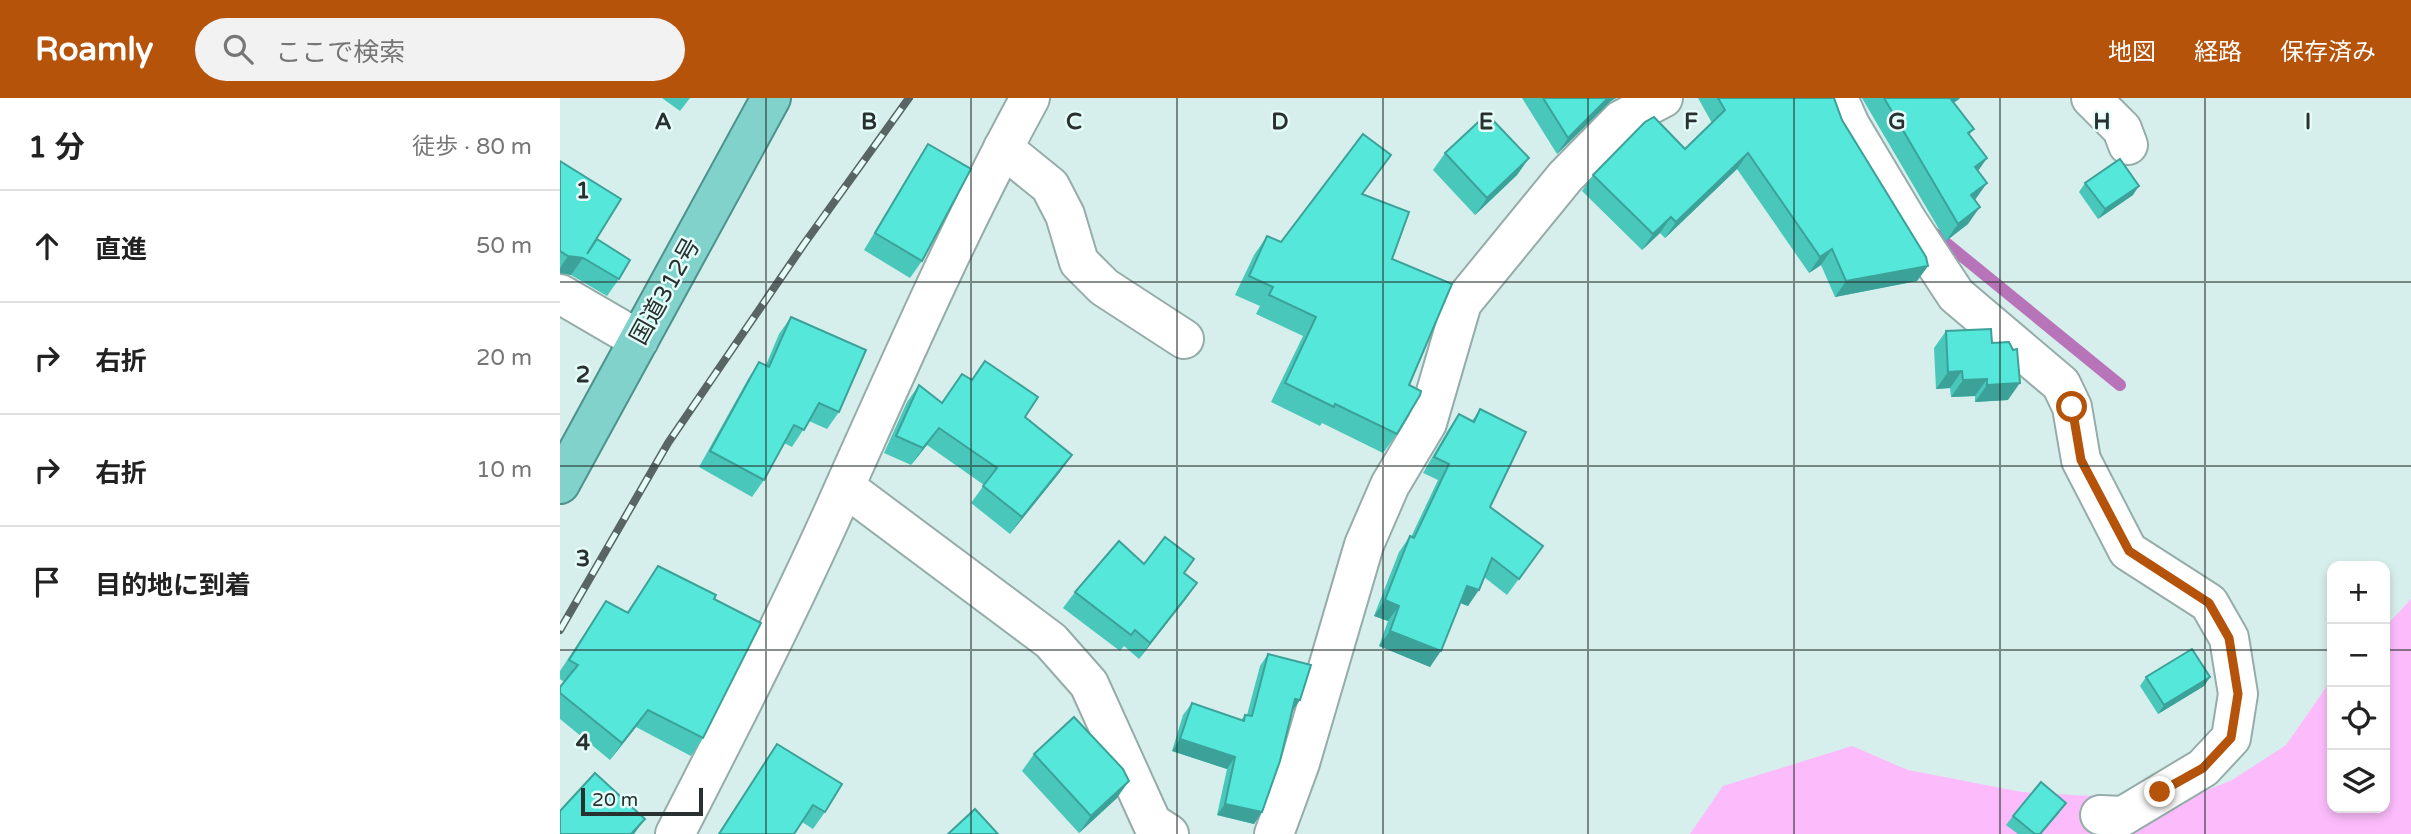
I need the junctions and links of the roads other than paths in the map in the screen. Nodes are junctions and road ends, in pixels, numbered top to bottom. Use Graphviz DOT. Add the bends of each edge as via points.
graph roads {
  1 [pos="771,98"];
  2 [pos="1030,98"];
  3 [pos="1663,98"];
  4 [pos="1838,98"];
  5 [pos="2091,98"];
  6 [pos="2129,145"];
  7 [pos="1003,148"];
  8 [pos="560,294"];
  9 [pos="1184,339"];
  10 [pos="639,340"];
  11 [pos="560,484"];
  12 [pos="845,487"];
  13 [pos="2100,815"];
  14 [pos="675,834"];
  15 [pos="1169,834"];
  16 [pos="1274,834"];
  1 -- 10 [label="highway, 国道312号"];
  2 -- 7 [label="street"];
  3 -- 16 [label="street" via="1621,120 1565,177 1462,303 1427,423 1390,485 1364,545 1300,763"];
  4 -- 13 [label="street" via="1908,222 1956,295 2061,384 2072,407 2081,460 2129,551 2209,603 2229,638 2238,694 2231,738 2203,768 2123,816"];
  5 -- 6 [label="street" via="2122,129"];
  7 -- 9 [label="street" via="1050,186 1065,215 1079,262 1104,287"];
  7 -- 12 [label="street" via="903,352"];
  8 -- 10 [label="street"];
  10 -- 11 [label="highway, 国道312号"];
  12 -- 14 [label="street"];
  12 -- 15 [label="street" via="1051,640 1089,684 1152,823"];
}
